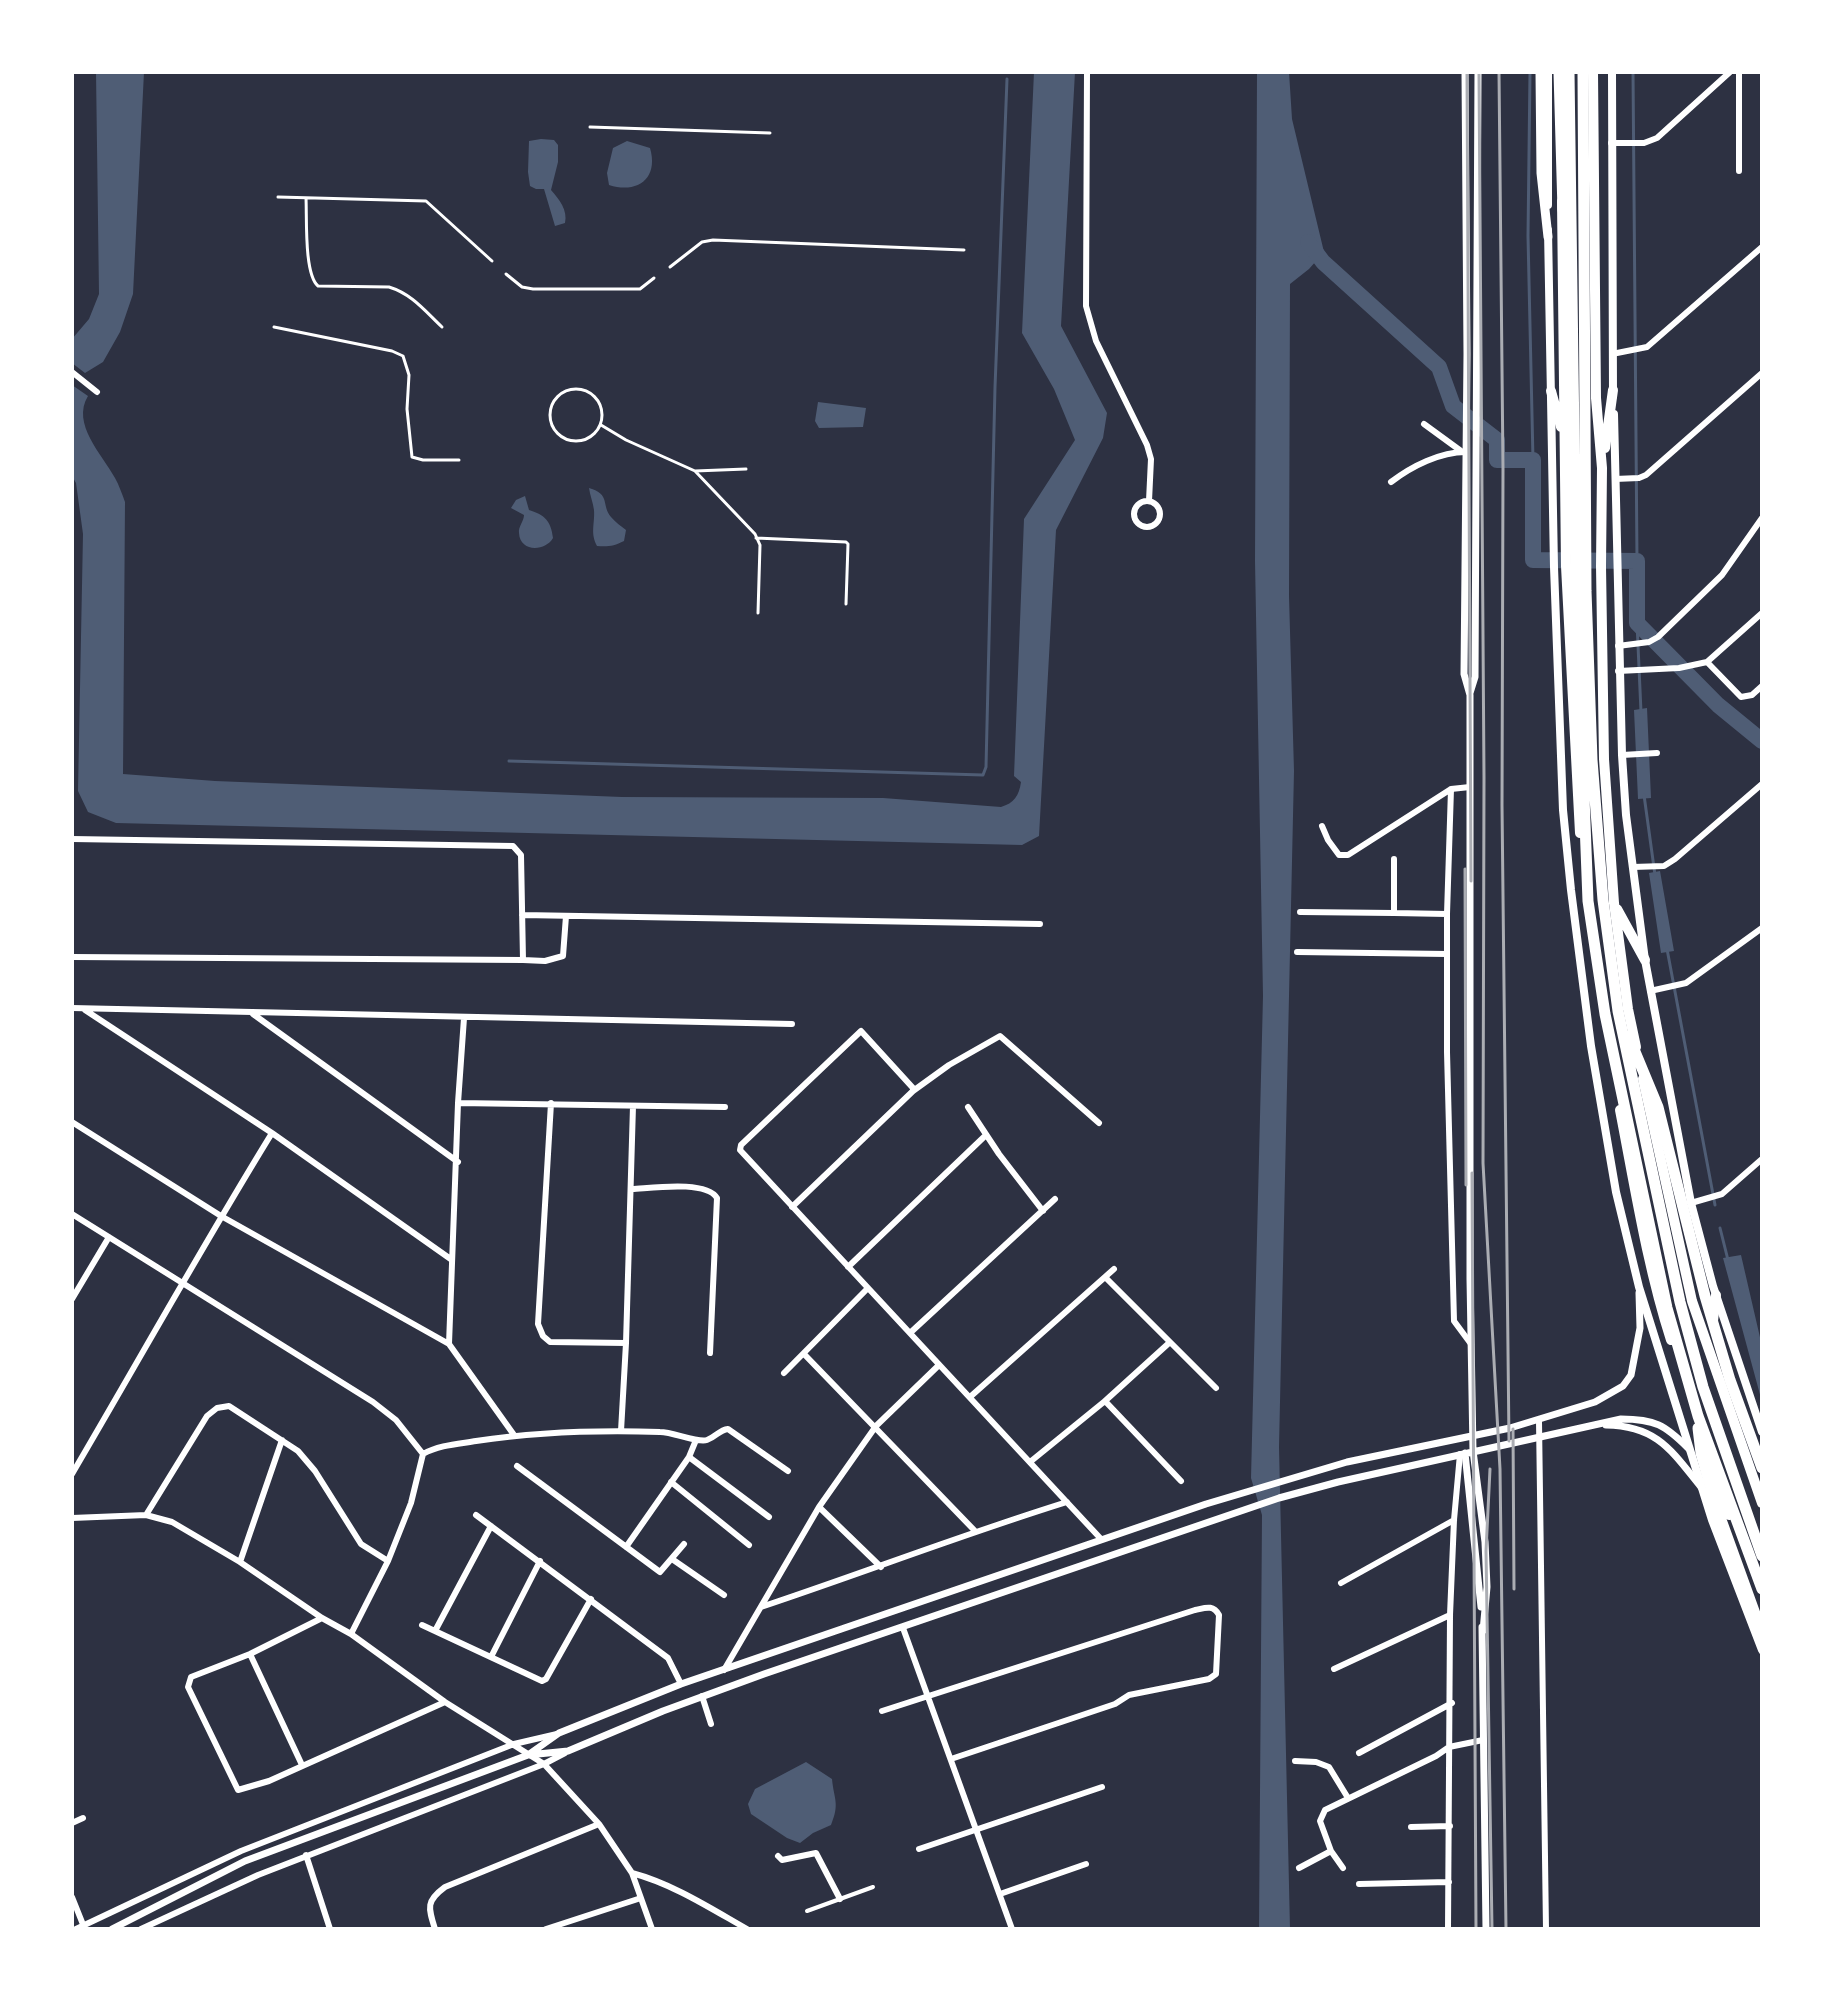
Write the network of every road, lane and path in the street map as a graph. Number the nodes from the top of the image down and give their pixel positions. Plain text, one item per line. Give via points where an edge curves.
1 (1087, 72) edge
2 (1465, 72) edge
3 (1478, 72) edge
4 (1540, 72) edge
5 (1548, 72) edge
6 (1560, 72) edge
7 (1569, 72) edge
8 (1583, 72) edge
9 (1593, 72) edge
10 (1612, 72) edge
11 (1730, 72) edge
12 (1739, 72) edge
13 (590, 127) dead end
14 (770, 133) dead end
15 (1611, 143) junction
16 (1739, 171) dead end
17 (278, 197) dead end
18 (306, 198) junction
19 (1548, 237) junction
20 (1762, 247) edge
21 (964, 250) dead end
22 (492, 261) dead end
23 (670, 267) dead end
24 (506, 274) dead end
25 (654, 278) dead end
26 (274, 327) dead end
27 (442, 327) dead end
28 (1572, 354) junction
29 (1612, 354) junction
30 (72, 372) edge
31 (1762, 373) edge
32 (1613, 390) junction
33 (1551, 391) junction
34 (97, 392) dead end
35 (600, 424) junction
36 (1424, 424) dead end
37 (1565, 441) junction
38 (1464, 452) junction
39 (459, 460) dead end
40 (1602, 468) junction
41 (746, 469) dead end
42 (695, 471) junction
43 (1615, 479) junction
44 (1391, 482) dead end
45 (1149, 501) junction
46 (1762, 518) edge
47 (756, 538) junction
48 (846, 604) dead end
49 (758, 613) dead end
50 (1762, 613) edge
51 (1618, 646) junction
52 (1707, 662) junction
53 (1618, 671) junction
54 (1762, 686) edge
55 (1470, 695) junction
56 (1655, 753) dead end
57 (1626, 755) junction
58 (1762, 784) edge
59 (1470, 787) junction
60 (1451, 789) junction
61 (1322, 826) dead end
62 (72, 839) edge
63 (1394, 859) dead end
64 (1633, 867) junction
65 (1614, 903) junction
66 (1300, 912) dead end
67 (1394, 913) junction
68 (1447, 914) junction
69 (522, 915) junction
70 (566, 916) junction
71 (1040, 924) dead end
72 (1762, 928) edge
73 (1297, 952) dead end
74 (1447, 954) junction
75 (72, 957) edge
76 (523, 960) junction
77 (1645, 960) junction
78 (1650, 991) junction
79 (72, 1008) edge
80 (83, 1008) junction
81 (1618, 1011) junction
82 (251, 1012) junction
83 (464, 1018) junction
84 (792, 1024) dead end
85 (913, 1091) junction
86 (458, 1103) junction
87 (551, 1103) junction
88 (633, 1106) junction
89 (725, 1107) dead end
90 (968, 1107) dead end
91 (72, 1122) edge
92 (1099, 1123) dead end
93 (272, 1133) junction
94 (986, 1135) junction
95 (1762, 1159) edge
96 (458, 1162) junction
97 (632, 1189) junction
98 (1055, 1199) dead end
99 (1691, 1203) junction
100 (792, 1207) junction
101 (1043, 1211) junction
102 (72, 1214) edge
103 (221, 1216) junction
104 (109, 1237) junction
105 (452, 1260) junction
106 (848, 1267) junction
107 (1114, 1269) dead end
108 (1106, 1278) junction
109 (184, 1284) junction
110 (1639, 1287) junction
111 (868, 1288) junction
112 (1716, 1295) junction
113 (72, 1299) edge
114 (910, 1333) junction
115 (626, 1343) junction
116 (1169, 1343) junction
117 (449, 1344) junction
118 (1471, 1344) junction
119 (1710, 1350) junction
120 (710, 1353) dead end
121 (804, 1354) junction
122 (939, 1365) junction
123 (784, 1373) dead end
124 (1216, 1388) dead end
125 (970, 1397) junction
126 (1105, 1401) junction
127 (1698, 1416) junction
128 (1539, 1421) junction
129 (1592, 1424) junction
130 (876, 1426) junction
131 (621, 1431) junction
132 (1762, 1432) edge
133 (514, 1435) junction
134 (1472, 1435) junction
135 (1541, 1437) junction
136 (282, 1440) junction
137 (696, 1440) junction
138 (1690, 1450) junction
139 (1466, 1453) junction
140 (423, 1454) junction
141 (689, 1457) junction
142 (1030, 1462) junction
143 (517, 1466) dead end
144 (1762, 1468) edge
145 (788, 1471) dead end
146 (72, 1474) edge
147 (1181, 1481) dead end
148 (671, 1482) junction
149 (1702, 1488) junction
150 (1067, 1502) junction
151 (1762, 1503) edge
152 (819, 1507) junction
153 (146, 1515) junction
154 (476, 1515) dead end
155 (769, 1517) dead end
156 (72, 1518) edge
157 (1454, 1520) junction
158 (491, 1526) junction
159 (975, 1531) junction
160 (1101, 1539) junction
161 (684, 1544) dead end
162 (749, 1545) dead end
163 (626, 1547) junction
164 (1762, 1556) edge
165 (672, 1559) junction
166 (388, 1561) junction
167 (540, 1561) junction
168 (240, 1562) junction
169 (881, 1567) junction
170 (1341, 1583) dead end
171 (1762, 1592) edge
172 (724, 1595) dead end
173 (591, 1599) junction
174 (761, 1607) junction
175 (897, 1612) junction
176 (1450, 1615) junction
177 (322, 1618) junction
178 (422, 1625) dead end
179 (903, 1628) junction
180 (435, 1631) junction
181 (1762, 1633) edge
182 (351, 1634) junction
183 (1762, 1650) edge
184 (250, 1654) junction
185 (491, 1657) junction
186 (1334, 1669) dead end
187 (724, 1670) junction
188 (681, 1684) junction
189 (929, 1694) junction
190 (702, 1696) junction
191 (445, 1702) junction
192 (1452, 1703) junction
193 (882, 1711) dead end
194 (711, 1724) dead end
195 (559, 1733) junction
196 (1483, 1740) junction
197 (514, 1744) junction
198 (1449, 1747) junction
199 (568, 1751) junction
200 (1359, 1753) dead end
201 (528, 1755) junction
202 (951, 1759) junction
203 (1295, 1761) dead end
204 (544, 1764) junction
205 (302, 1765) junction
206 (1102, 1787) dead end
207 (1348, 1798) junction
208 (83, 1818) dead end
209 (72, 1823) edge
210 (599, 1824) junction
211 (1450, 1826) junction
212 (1411, 1827) dead end
213 (975, 1829) junction
214 (919, 1849) dead end
215 (1331, 1851) junction
216 (306, 1855) junction
217 (778, 1856) dead end
218 (1086, 1864) dead end
219 (1299, 1868) dead end
220 (1343, 1868) dead end
221 (632, 1873) junction
222 (1449, 1882) junction
223 (1359, 1884) dead end
224 (873, 1887) dead end
225 (1000, 1894) junction
226 (72, 1897) edge
227 (641, 1898) junction
228 (840, 1899) junction
229 (807, 1911) dead end
230 (84, 1927) edge
231 (76, 1929) edge
232 (112, 1929) edge
233 (141, 1929) edge
234 (330, 1929) edge
235 (435, 1929) edge
236 (546, 1929) edge
237 (652, 1929) edge
238 (747, 1929) edge
239 (1012, 1929) edge
240 (1448, 1929) edge
241 (1486, 1929) edge
242 (1546, 1929) edge

1 - 45 street via 1086,306 1096,341 1147,445
2 - 38 street
3 - 55 street via 1475,677
4 - 19 main road
5 - 19 main road
6 - 28 highway
6 - 37 highway
7 - 28 highway
8 - 81 highway via 1591,729 1603,900
9 - 40 highway via 1596,398
10 - 15 main road
11 - 15 street via 1657,138
12 - 16 street
13 - 14 lane
15 - 29 main road
17 - 18 lane
18 - 22 lane via 426,201
18 - 27 lane via 313,282 399,290
19 - 33 main road
20 - 29 street via 1657,340 1642,349
21 - 23 lane via 713,240 702,242
24 - 25 lane via 522,287 581,289 640,289
26 - 39 lane via 403,356 409,375 411,454 416,460
28 - 127 highway via 1588,901 1646,1220
29 - 32 main road
30 - 34 street
31 - 43 street via 1646,475
32 - 40 highway
32 - 43 main road
33 - 37 highway
33 - 110 main road via 1563,810 1607,1146
35 - 35 lane via 584,440 567,440 550,422 552,406 570,390 586,391 599,403
35 - 42 lane
36 - 38 street
37 - 171 highway via 1566,566 1584,903 1604,1031 1662,1311 1711,1470
38 - 44 street via 1414,467
38 - 55 street via 1464,674
40 - 65 highway via 1604,759
41 - 42 lane
42 - 47 lane
43 - 51 main road
45 - 45 street via 1140,503 1134,513 1143,527 1152,527 1160,517 1157,505
46 - 51 street via 1722,575 1658,637
47 - 48 lane via 846,542
47 - 49 lane
50 - 52 street
51 - 53 main road
52 - 53 street
52 - 54 street via 1741,697
53 - 57 main road
55 - 59 street
56 - 57 street
57 - 64 main road
58 - 64 street via 1675,859 1662,867
59 - 60 street
59 - 118 street
60 - 61 street via 1348,855 1333,850
60 - 68 street
62 - 69 street via 513,846 521,855
63 - 67 street
64 - 77 main road
65 - 77 highway
65 - 119 highway via 1628,1009 1672,1214 1692,1301
66 - 67 street
67 - 68 street
68 - 74 street
69 - 70 street
69 - 76 street
70 - 71 street
70 - 76 street via 563,956
72 - 78 street via 1680,985
73 - 74 street
74 - 118 street via 1454,1321
75 - 76 street
77 - 78 main road
78 - 99 main road
79 - 80 street
80 - 82 street
80 - 93 street
81 - 144 highway via 1658,1107 1705,1296
81 - 164 highway via 1680,1302 1703,1387
82 - 83 street
82 - 96 street
83 - 84 street
83 - 86 street
85 - 92 street via 1000,1036
85 - 100 street
85 - 100 street via 861,1031 740,1148
86 - 87 street
86 - 96 street
87 - 88 street
87 - 115 street via 540,1331 550,1342
88 - 89 street
88 - 97 street
90 - 94 street
91 - 103 street
93 - 103 street
93 - 105 street
94 - 101 street
94 - 106 street
95 - 99 street via 1732,1188
96 - 105 street
97 - 115 street
97 - 120 street via 695,1187 710,1189 717,1198
98 - 101 street
99 - 112 main road
100 - 106 street
101 - 114 street
102 - 104 street
103 - 109 street
103 - 117 street
104 - 109 street
104 - 113 street
105 - 117 street
106 - 111 street
107 - 108 street
108 - 116 street
108 - 125 street
109 - 140 street via 373,1402 396,1420
109 - 146 street
110 - 128 street via 1636,1355 1623,1386
110 - 138 main road
111 - 114 street
111 - 121 street
112 - 119 highway
112 - 132 main road
114 - 122 street
115 - 131 street
116 - 124 street
116 - 126 street
117 - 133 street
118 - 134 street
119 - 151 highway
121 - 123 street
121 - 130 street
122 - 125 street
122 - 130 street
125 - 142 street
126 - 142 street
126 - 147 street
127 - 171 highway
127 - 181 highway via 1701,1453 1715,1503
128 - 134 street
128 - 135 street
129 - 135 street
129 - 138 street via 1646,1419 1672,1432
129 - 149 street via 1646,1431 1672,1451
130 - 152 street
130 - 159 street
131 - 133 street
131 - 137 street via 682,1434
133 - 140 street
134 - 139 street
134 - 160 street via 1332,1466
135 - 139 street
135 - 242 street
136 - 153 street via 229,1406 217,1408
136 - 166 street via 315,1471 361,1544
136 - 168 street
137 - 141 street
137 - 145 street via 728,1429
138 - 149 main road
139 - 157 street
139 - 179 street via 1279,1498
139 - 196 street via 1485,1542
140 - 166 street
141 - 148 street
141 - 155 street
142 - 150 street
143 - 163 street
148 - 162 street
148 - 163 street
149 - 183 main road
150 - 159 street
150 - 160 street
152 - 169 street
152 - 174 street
153 - 156 street
153 - 168 street via 172,1522
154 - 158 street
157 - 170 street
157 - 176 street
158 - 167 street
158 - 180 street
159 - 169 street
160 - 175 street
161 - 165 street
163 - 165 street via 660,1572
165 - 172 street
166 - 182 street
167 - 173 street
167 - 185 street
168 - 177 street
169 - 174 street
173 - 185 street via 544,1681
173 - 188 street via 668,1658
174 - 187 street
175 - 179 street
175 - 187 street
176 - 186 street
176 - 192 street
177 - 182 street
177 - 184 street
178 - 180 street
179 - 189 street
179 - 190 street
180 - 185 street
182 - 191 street
184 - 205 street
184 - 205 street via 191,1677 188,1687 194,1700 238,1790
187 - 188 street
188 - 195 street
189 - 193 street
189 - 202 street
189 - 202 street via 1210,1607 1219,1615 1216,1674 1209,1679 1129,1695
190 - 194 street
190 - 199 street
191 - 197 street
191 - 205 street
192 - 198 street
192 - 200 street
195 - 197 street
195 - 201 street
196 - 198 street
196 - 241 street
197 - 201 street
197 - 230 street via 241,1851
198 - 207 street
198 - 211 street
199 - 201 street
199 - 204 street
201 - 204 street
201 - 232 street via 245,1861
202 - 213 street
203 - 207 street via 1329,1767
204 - 210 street
204 - 216 street
206 - 213 street
207 - 215 street via 1320,1818
208 - 209 street
210 - 221 street
210 - 235 street via 445,1887 431,1902
211 - 212 street
211 - 222 street
213 - 214 street
213 - 225 street
215 - 219 street
215 - 220 street
216 - 233 street
216 - 234 street
217 - 228 street via 782,1860 816,1853
218 - 225 street
221 - 227 street
221 - 238 street via 689,1896
222 - 223 street
222 - 240 street
224 - 228 street
225 - 239 street
226 - 230 street
227 - 236 street
227 - 237 street
228 - 229 street
230 - 231 street

